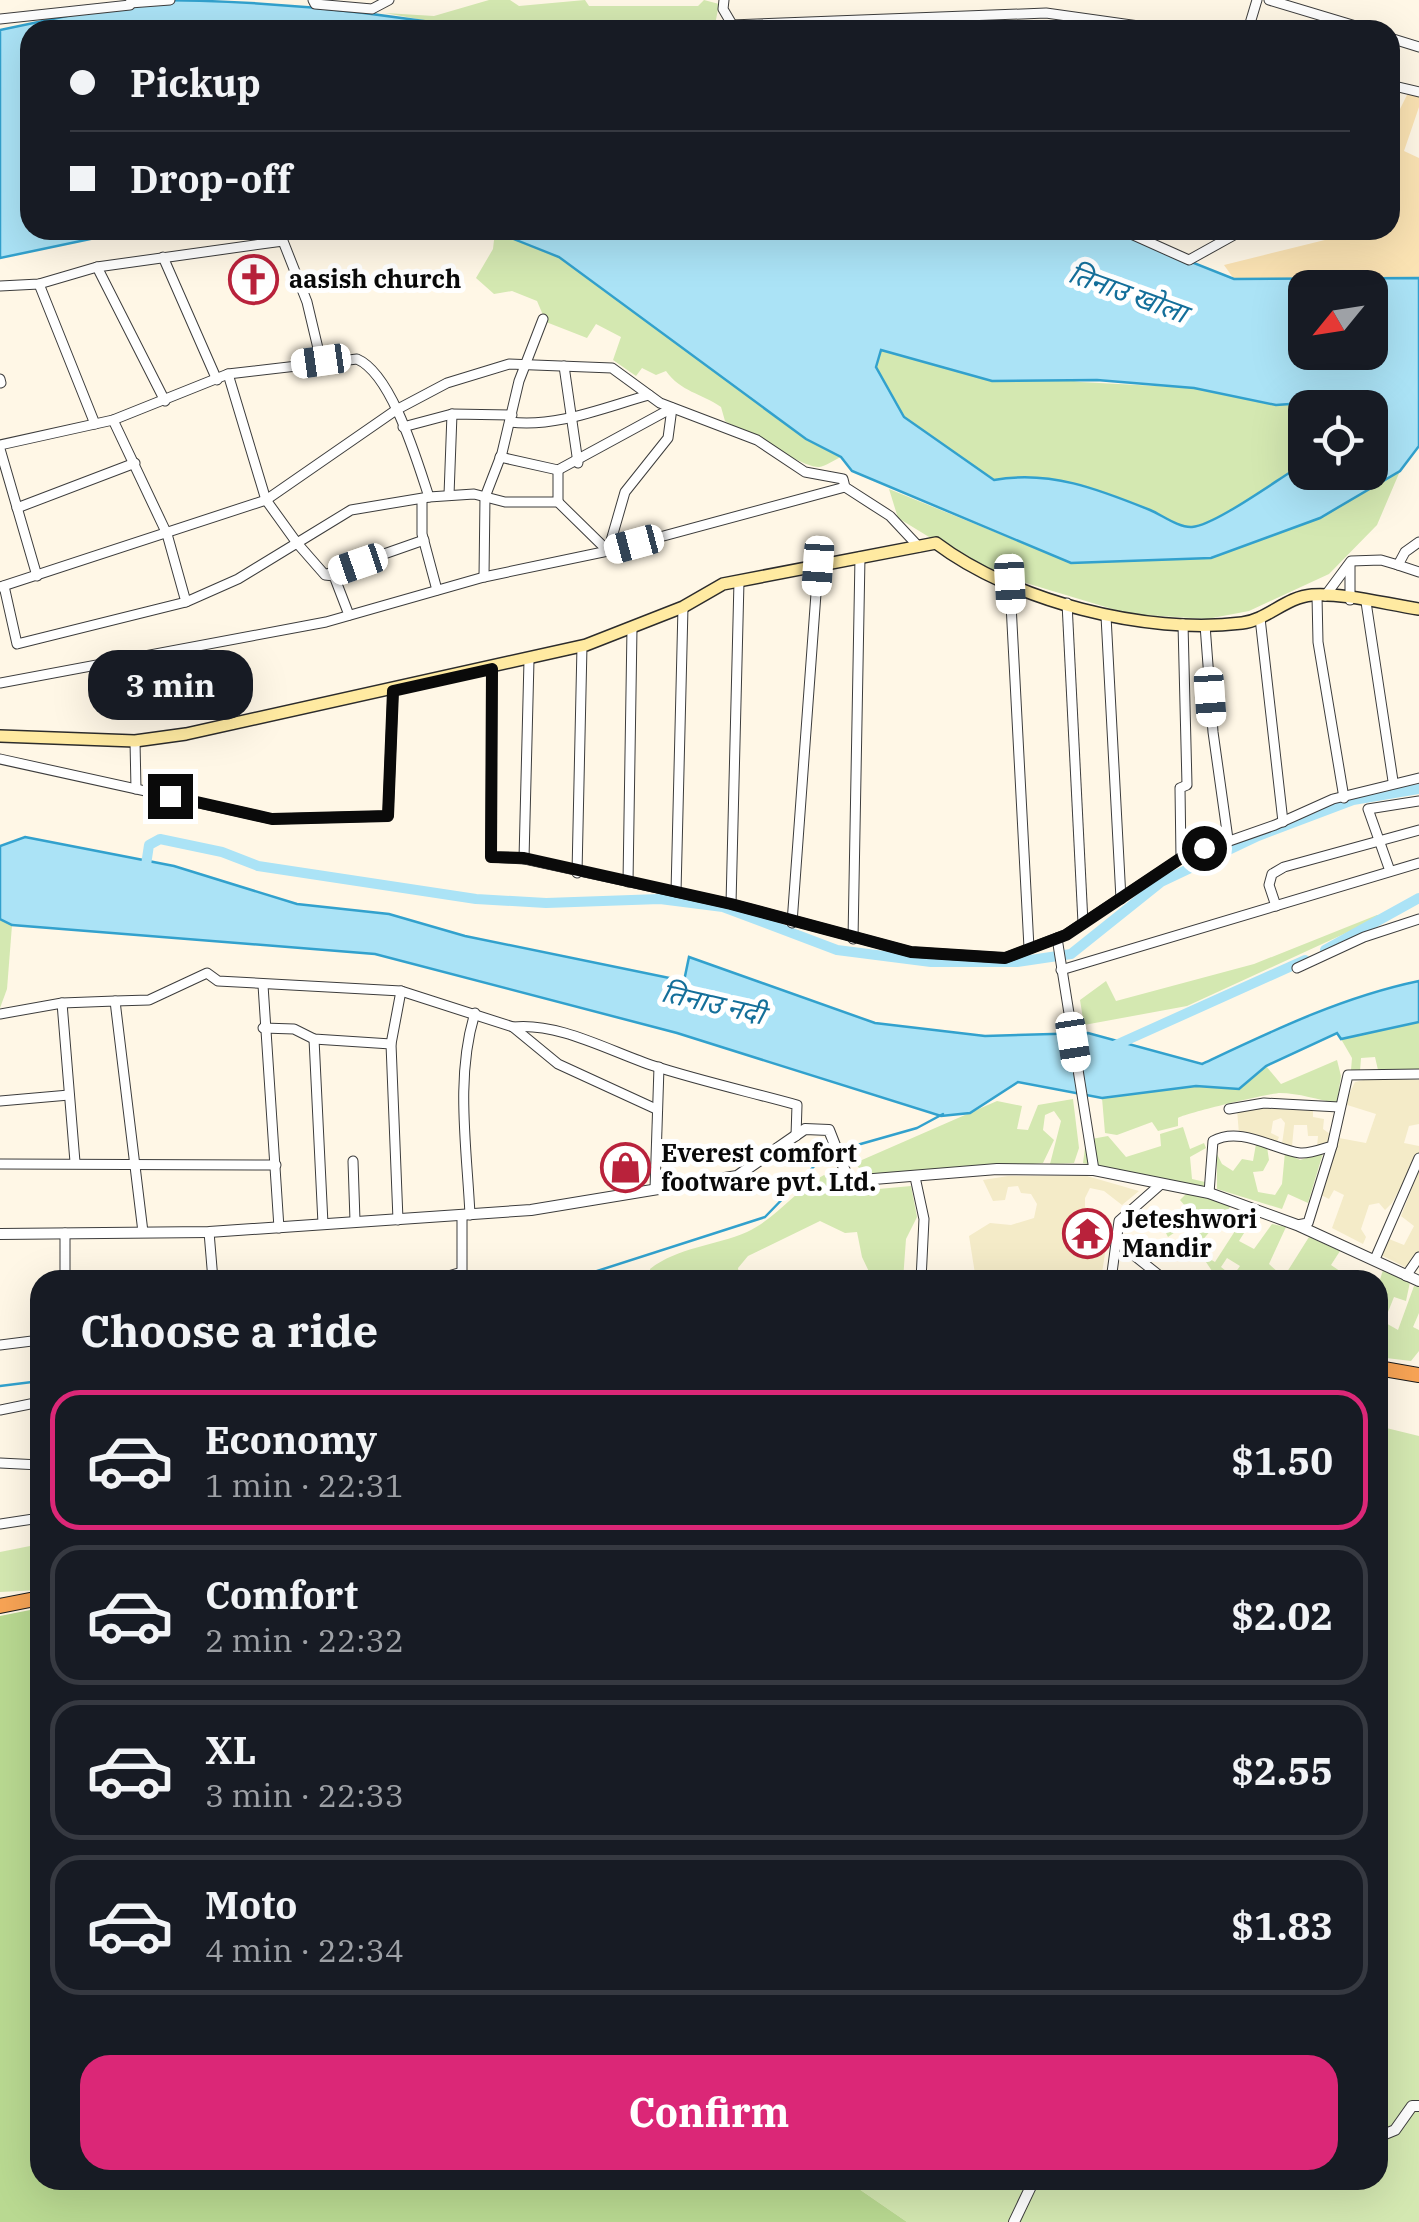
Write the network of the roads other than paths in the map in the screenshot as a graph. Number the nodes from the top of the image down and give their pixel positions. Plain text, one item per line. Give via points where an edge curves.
1 (170, 0) edge
2 (314, 0) edge
3 (389, 0) edge
4 (1269, 0) edge
5 (130, 2) edge
6 (0, 19) edge
7 (881, 20) edge
8 (1100, 20) edge
9 (1336, 20) edge
10 (1145, 240) edge
11 (1225, 240) edge
12 (163, 258) junction
13 (97, 267) junction
14 (40, 284) junction
15 (0, 286) edge
16 (543, 319) dead end
17 (321, 361) junction
18 (524, 365) junction
19 (564, 366) junction
20 (228, 374) junction
21 (217, 380) junction
22 (649, 395) junction
23 (165, 401) junction
24 (672, 408) junction
25 (396, 410) junction
26 (452, 414) junction
27 (571, 416) junction
28 (511, 418) junction
29 (113, 420) junction
30 (95, 424) junction
31 (403, 427) junction
32 (0, 447) edge
33 (500, 456) junction
34 (135, 463) junction
35 (578, 464) junction
36 (558, 470) junction
37 (845, 487) junction
38 (449, 495) junction
39 (485, 497) junction
40 (425, 498) junction
41 (266, 500) junction
42 (558, 502) junction
43 (17, 508) junction
44 (167, 534) junction
45 (424, 540) junction
46 (1419, 542) edge
47 (296, 543) junction
48 (918, 547) junction
49 (608, 550) junction
50 (860, 557) junction
51 (1350, 561) junction
52 (1398, 565) junction
53 (818, 566) junction
54 (1419, 572) edge
55 (324, 575) junction
56 (37, 576) junction
57 (484, 577) junction
58 (739, 581) junction
59 (1010, 584) junction
60 (2, 586) edge
61 (437, 590) junction
62 (1321, 596) junction
63 (1350, 600) junction
64 (186, 602) junction
65 (1366, 602) junction
66 (1066, 604) junction
67 (683, 607) junction
68 (1419, 608) edge
69 (349, 614) junction
70 (1106, 616) junction
71 (1260, 618) junction
72 (1183, 624) junction
73 (1205, 626) junction
74 (632, 628) junction
75 (582, 646) junction
76 (528, 660) junction
77 (492, 669) junction
78 (0, 682) edge
79 (393, 691) junction
80 (0, 736) edge
81 (135, 741) junction
82 (0, 759) edge
83 (1419, 778) edge
84 (1393, 781) junction
85 (136, 789) junction
86 (1344, 798) junction
87 (1419, 801) edge
88 (1283, 822) junction
89 (1419, 830) edge
90 (1228, 838) junction
91 (1379, 840) junction
92 (524, 858) junction
93 (1181, 858) junction
94 (1419, 863) edge
95 (1390, 871) junction
96 (577, 873) junction
97 (628, 882) junction
98 (676, 892) junction
99 (1121, 899) junction
100 (731, 904) junction
101 (1276, 906) junction
102 (1419, 919) edge
103 (792, 923) junction
104 (1083, 924) junction
105 (1058, 938) junction
106 (853, 940) junction
107 (1030, 948) junction
108 (1298, 968) dead end
109 (1062, 970) junction
110 (264, 984) junction
111 (401, 991) junction
112 (116, 1001) junction
113 (62, 1002) junction
114 (474, 1013) junction
115 (0, 1014) edge
116 (513, 1027) junction
117 (263, 1028) junction
118 (314, 1039) junction
119 (391, 1044) junction
120 (659, 1067) junction
121 (1419, 1074) edge
122 (69, 1095) junction
123 (0, 1101) edge
124 (1340, 1107) junction
125 (656, 1109) junction
126 (1229, 1109) dead end
127 (796, 1136) junction
128 (1332, 1146) junction
129 (1419, 1158) edge
130 (354, 1161) dead end
131 (75, 1162) junction
132 (0, 1164) edge
133 (135, 1164) junction
134 (275, 1166) junction
135 (1094, 1170) junction
136 (915, 1178) junction
137 (1162, 1184) junction
138 (655, 1189) junction
139 (1208, 1193) junction
140 (466, 1215) junction
141 (398, 1220) junction
142 (355, 1221) junction
143 (323, 1224) junction
144 (1298, 1226) junction
145 (279, 1228) junction
146 (143, 1232) junction
147 (208, 1232) junction
148 (65, 1233) junction
149 (0, 1234) edge
150 (1116, 1240) junction
151 (1419, 1257) edge
152 (1375, 1260) junction
153 (65, 1270) edge
154 (212, 1270) edge
155 (462, 1270) edge
156 (921, 1270) edge
157 (1112, 1270) edge
158 (1153, 1270) edge
159 (1406, 1276) junction
160 (1419, 1281) edge
161 (30, 1341) edge
162 (0, 1345) edge
163 (1388, 1370) edge
164 (1419, 1375) edge
165 (30, 1404) edge
166 (0, 1410) edge
167 (0, 1463) edge
168 (30, 1464) edge
169 (30, 1520) edge
170 (0, 1524) edge
171 (30, 1600) edge
172 (0, 1606) edge
173 (1419, 2106) edge
174 (1388, 2134) edge
175 (1029, 2190) edge
176 (1014, 2222) edge

1 - 5 street
2 - 3 street via 372,9
4 - 9 street
5 - 6 street
7 - 8 street via 1046,12
10 - 11 street via 1189,260
12 - 13 street
12 - 17 street via 283,241
12 - 21 street
13 - 14 street
13 - 23 street
14 - 15 street
14 - 30 street
16 - 18 street
17 - 20 street
17 - 25 street via 371,365
18 - 19 street
18 - 25 street via 447,383
18 - 28 street
19 - 22 street via 612,368
19 - 27 street
20 - 21 street
20 - 41 street
21 - 23 street
22 - 24 street
22 - 27 street
23 - 29 street
24 - 35 street
24 - 37 street via 758,440 805,472 843,479
24 - 49 street via 668,438 625,492
25 - 31 street
25 - 41 street
26 - 28 street
26 - 31 street
26 - 38 street
27 - 28 street via 529,424
27 - 35 street
28 - 33 street
29 - 30 street
29 - 34 street
30 - 32 street
31 - 40 street
32 - 43 street
33 - 36 street
33 - 39 street
34 - 43 street
34 - 44 street
35 - 36 street
36 - 42 street
37 - 48 street via 890,516
37 - 49 street
38 - 39 street
38 - 40 street
39 - 42 street
39 - 57 street
40 - 45 street
40 - 47 street via 351,510
41 - 44 street
41 - 47 street
42 - 49 street
43 - 56 street
44 - 56 street
44 - 64 street
45 - 55 street
45 - 61 street
46 - 52 street
47 - 55 street
47 - 64 street
48 - 50 main road
48 - 59 main road via 936,543 968,567
49 - 57 street
50 - 53 main road
50 - 106 street
51 - 52 street
51 - 62 street
51 - 63 street
52 - 54 street
53 - 58 main road
53 - 103 street
55 - 69 street via 334,576
56 - 60 street
57 - 61 street
58 - 67 main road
58 - 100 street
59 - 66 main road
59 - 107 street
60 - 64 street via 17,644
61 - 69 street
62 - 63 main road
62 - 71 main road via 1272,608
62 - 86 street via 1318,642
63 - 65 main road
65 - 68 main road
65 - 84 street
66 - 70 main road
66 - 104 street
67 - 74 main road
67 - 98 street
69 - 78 street via 217,645
70 - 72 main road
70 - 99 street
71 - 73 main road
71 - 88 street
72 - 73 main road
72 - 93 street via 1187,785 1180,788
73 - 90 street
74 - 75 main road
74 - 97 street
75 - 76 main road
75 - 96 street
76 - 77 main road
76 - 92 street
77 - 79 main road
77 - 92 street via 491,857
79 - 81 main road
79 - 85 street via 388,816 272,819
80 - 81 main road
81 - 85 street
82 - 85 street
83 - 84 street
84 - 86 street
86 - 88 street
87 - 91 street via 1368,809
88 - 90 street
89 - 91 street
90 - 93 street
91 - 95 street
91 - 101 street via 1272,874
92 - 96 street
93 - 99 street
94 - 95 street
95 - 101 street
96 - 97 street
97 - 98 street
98 - 100 street
99 - 104 street
100 - 103 street
101 - 109 street
102 - 108 street
103 - 106 street
104 - 105 street
105 - 107 street
105 - 109 street
106 - 107 street via 951,956 1005,958
109 - 135 street
110 - 111 street
110 - 112 street via 218,982 207,973 149,1000
110 - 117 street
111 - 114 street
111 - 119 street
112 - 113 street
112 - 133 street
113 - 115 street
113 - 122 street
114 - 116 street
114 - 140 street via 464,1075
116 - 120 street via 554,1031
116 - 125 street via 558,1064
117 - 118 street via 294,1029
117 - 134 street
118 - 119 street
118 - 143 street
119 - 141 street
120 - 125 street
120 - 127 street via 797,1104
121 - 124 street via 1348,1075
122 - 123 street
122 - 131 street
124 - 126 street via 1264,1103
124 - 128 street
125 - 138 street
127 - 136 street via 811,1126 829,1130 844,1178
127 - 138 street via 738,1176
128 - 139 street via 1302,1154 1221,1137 1213,1142
128 - 144 street via 1308,1223
129 - 152 street
130 - 142 street
131 - 132 street
131 - 133 street
133 - 134 street
133 - 146 street
134 - 145 street
135 - 136 street via 997,1169
135 - 137 street
136 - 156 street via 924,1219
137 - 139 street
137 - 150 street via 1119,1220
138 - 140 street
139 - 144 street
140 - 141 street
140 - 155 street
141 - 142 street
142 - 143 street
143 - 145 street
144 - 152 street
145 - 147 street
146 - 147 street
146 - 148 street
147 - 154 street
148 - 149 street
148 - 153 street
150 - 157 street
150 - 158 street
151 - 159 street
152 - 159 street
159 - 160 street
161 - 162 street
163 - 164 highway
165 - 166 street
167 - 168 street
169 - 170 street
171 - 172 highway
173 - 174 street
175 - 176 street

